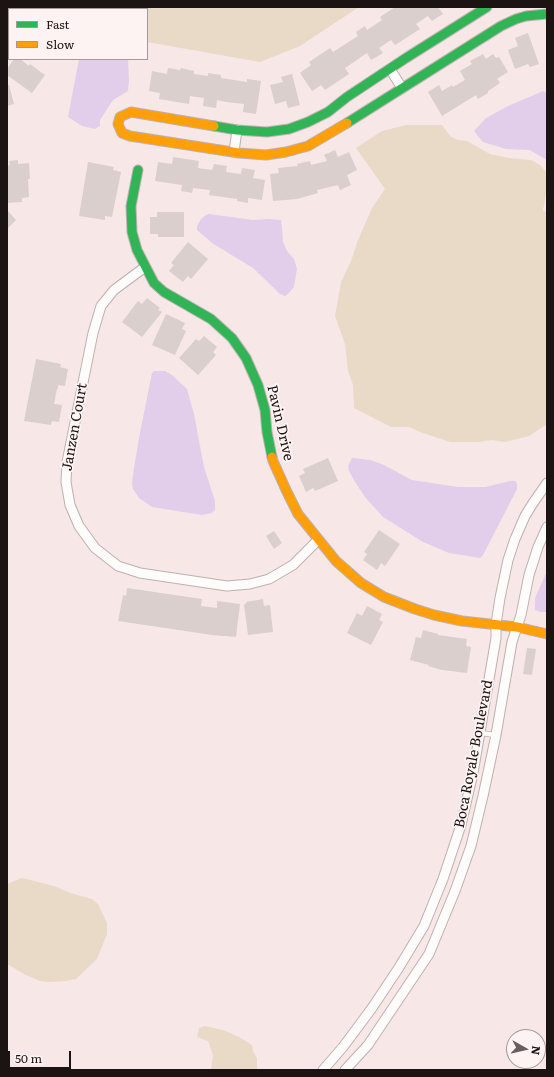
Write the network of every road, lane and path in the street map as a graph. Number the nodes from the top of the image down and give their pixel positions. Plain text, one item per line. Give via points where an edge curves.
1 (487, 7) edge
2 (546, 14) edge
3 (390, 69) junction
4 (402, 88) junction
5 (237, 130) junction
6 (234, 152) junction
7 (138, 170) dead end
8 (145, 267) junction
9 (547, 483) edge
10 (547, 527) edge
11 (318, 540) junction
12 (496, 624) junction
13 (517, 627) junction
14 (547, 634) edge
15 (479, 733) junction
16 (496, 735) junction
17 (322, 1070) edge
18 (345, 1070) edge

1 - 3 street
2 - 4 street via 526,16 501,26
3 - 4 street
3 - 5 street via 328,112 308,122 289,129 267,132
4 - 6 street via 308,146 266,155
5 - 6 street
5 - 6 street via 131,112 120,117 118,124 122,132 130,136
7 - 8 street, Pavin Drive via 131,206 132,232
8 - 11 street, Pavin Drive via 154,283 164,292 211,319 232,338 246,358 258,385 273,461 298,514
8 - 11 street, Janzen Court via 105,300 93,333 67,462 66,482 70,504 79,526 95,548 118,566 140,573 227,586 269,579 293,565
9 - 12 street, Boca Royale Boulevard via 533,503 515,539 503,580
10 - 13 street, Boca Royale Boulevard via 528,575
11 - 12 street, Pavin Drive via 336,561 361,583 384,597 434,616
12 - 13 street, Pavin Drive
12 - 15 street, Boca Royale Boulevard via 496,638
13 - 14 street, Pavin Drive
13 - 16 street, Boca Royale Boulevard via 512,642
15 - 16 lane
15 - 17 street, Boca Royale Boulevard via 461,825 424,926 372,1008
16 - 18 street, Boca Royale Boulevard via 471,846 430,954 368,1045

